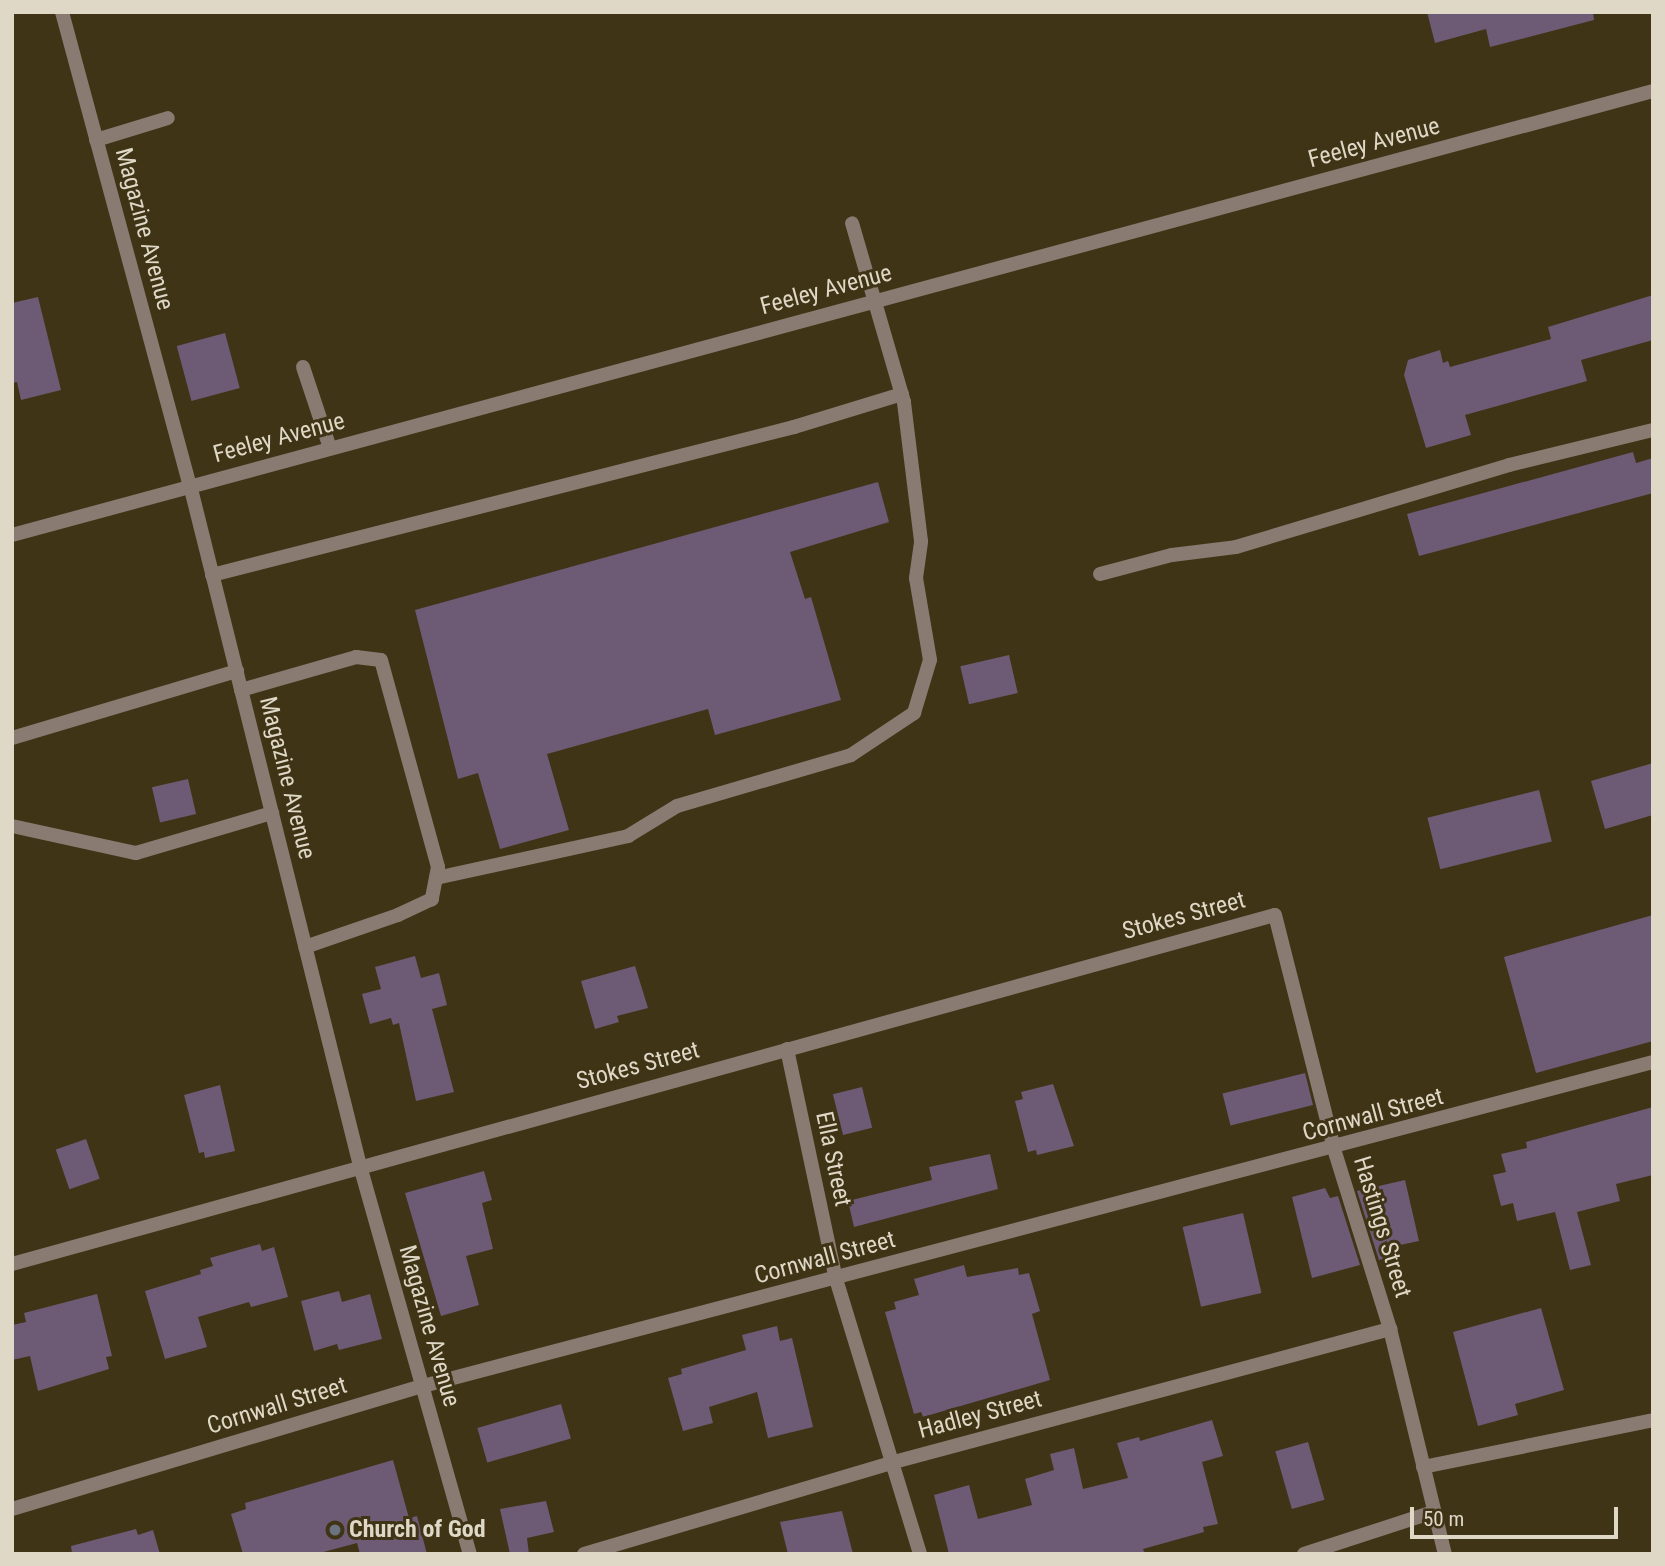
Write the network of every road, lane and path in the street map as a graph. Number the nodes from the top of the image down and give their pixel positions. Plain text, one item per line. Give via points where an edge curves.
1 (62, 12) edge
2 (1653, 91) edge
3 (168, 118) dead end
4 (96, 140) junction
5 (852, 223) dead end
6 (877, 300) junction
7 (303, 367) dead end
8 (902, 394) junction
9 (1653, 430) edge
10 (330, 448) junction
11 (190, 485) junction
12 (12, 535) edge
13 (1100, 574) dead end
14 (212, 575) junction
15 (237, 671) junction
16 (241, 690) junction
17 (12, 738) edge
18 (272, 813) junction
19 (12, 826) edge
20 (436, 878) junction
21 (1275, 915) joint
22 (305, 947) junction
23 (787, 1049) junction
24 (1653, 1062) edge
25 (1334, 1149) junction
26 (360, 1166) junction
27 (12, 1264) edge
28 (836, 1279) junction
29 (1390, 1329) junction
30 (423, 1386) junction
31 (1653, 1420) edge
32 (894, 1462) junction
33 (1423, 1467) junction
34 (12, 1509) edge
35 (1433, 1512) junction
36 (470, 1554) edge
37 (584, 1554) edge
38 (920, 1554) edge
39 (1304, 1554) edge
40 (1445, 1554) edge

1 - 4 street, Magazine Avenue
2 - 6 street, Feeley Avenue
3 - 4 street
4 - 11 street, Magazine Avenue
5 - 6 street
6 - 8 street
6 - 10 street, Feeley Avenue
7 - 10 street
8 - 14 street via 794,427
8 - 20 street via 921,541 916,578 930,660 914,713 851,755 677,806 628,836
9 - 13 street via 1509,465 1236,547 1172,555
10 - 11 street, Feeley Avenue
11 - 12 street, Feeley Avenue
11 - 14 street, Magazine Avenue
14 - 15 street, Magazine Avenue
15 - 16 street, Magazine Avenue
15 - 17 street
16 - 18 street, Magazine Avenue
16 - 20 street via 356,657 381,660 438,867
18 - 19 street via 136,853
18 - 22 street, Magazine Avenue
20 - 22 street via 432,899
21 - 23 street, Stokes Street
21 - 25 street, Hastings Street
22 - 26 street, Magazine Avenue
23 - 26 street, Stokes Street
23 - 28 street, Ella Street
24 - 25 street, Cornwall Street
25 - 28 street, Cornwall Street
25 - 29 street, Hastings Street
26 - 27 street, Stokes Street
26 - 30 street, Magazine Avenue
28 - 30 street, Cornwall Street
28 - 32 street, Ella Street
29 - 32 street, Hadley Street
29 - 33 street, Hastings Street
30 - 34 street, Cornwall Street
30 - 36 street, Magazine Avenue
31 - 33 street
32 - 37 street, Hadley Street
32 - 38 street, Ella Street
33 - 35 street, Hastings Street
35 - 39 street
35 - 40 street, Hastings Street

